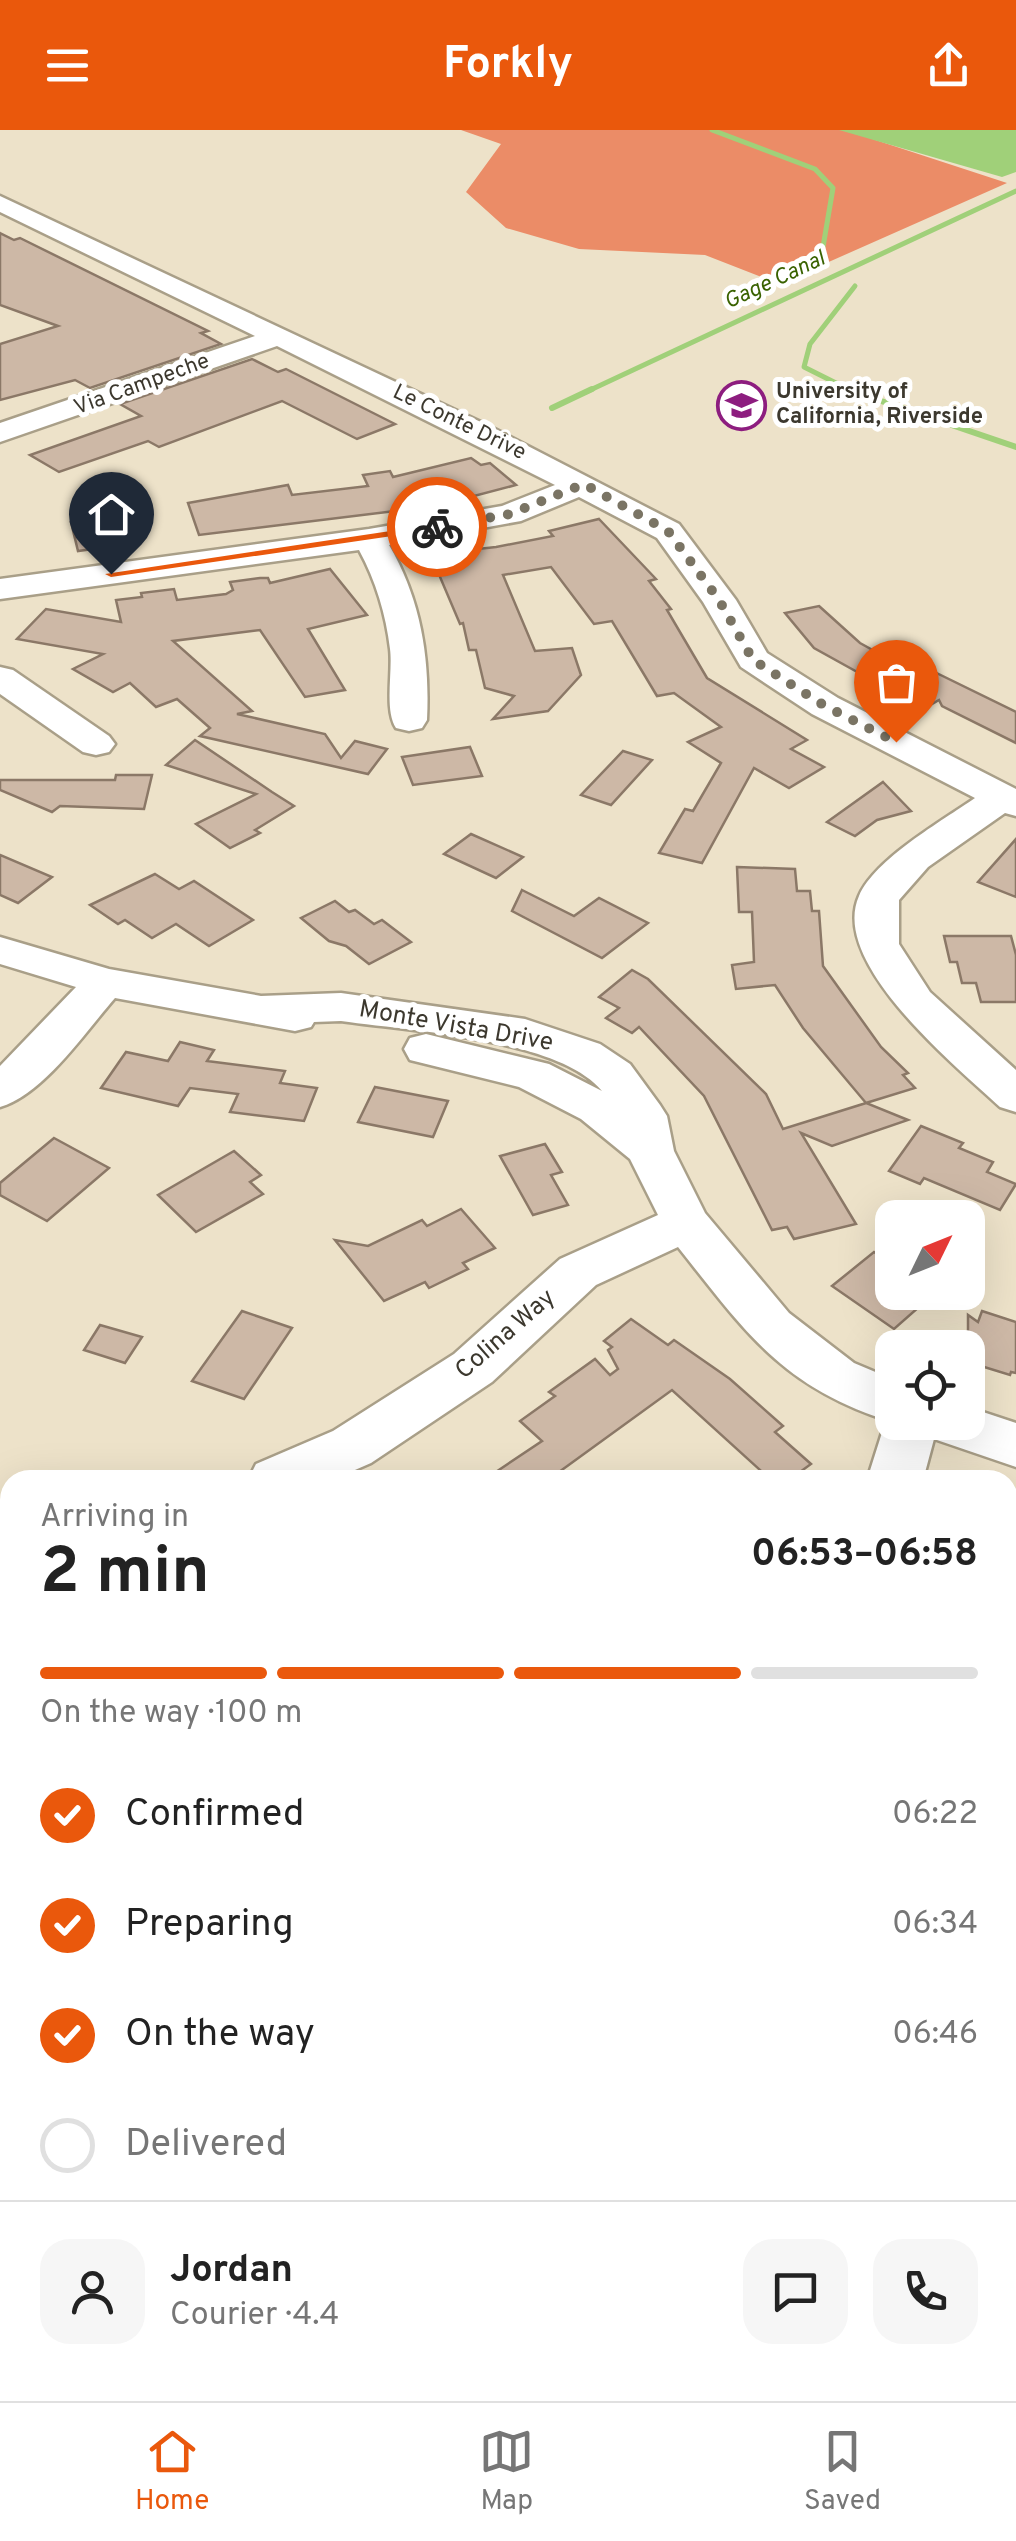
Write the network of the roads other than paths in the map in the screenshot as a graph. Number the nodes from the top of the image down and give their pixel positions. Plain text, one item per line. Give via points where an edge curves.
1 (0, 203) edge
2 (278, 337) junction
3 (4, 433) edge
4 (584, 484) junction
5 (369, 539) junction
6 (0, 589) edge
7 (0, 678) edge
8 (409, 720) dead end
9 (96, 744) dead end
10 (1009, 800) edge
11 (0, 950) edge
12 (105, 982) junction
13 (0, 1091) edge
14 (1016, 1096) edge
15 (686, 1223) junction
16 (875, 1394) edge
17 (985, 1434) edge
18 (907, 1440) edge
19 (1016, 1444) edge
20 (298, 1470) edge
21 (898, 1470) edge

1 - 2 street, Le Conte Drive
2 - 3 street, Via Campeche
2 - 4 street, Le Conte Drive
4 - 5 street via 510,514
4 - 10 street, Le Conte Drive via 668,531 753,660 825,706
5 - 6 street
5 - 8 street via 402,609 411,668
7 - 9 street
10 - 14 street via 914,858 878,898 878,944 915,1002
11 - 12 street, Monte Vista Drive
12 - 13 street
12 - 15 street, Monte Vista Drive via 264,1010 534,1074 597,1108 650,1150
15 - 16 street, Monte Vista Drive via 771,1328 835,1378
15 - 20 street, Colina Way via 578,1272 473,1368 352,1446
17 - 19 street
18 - 21 street

